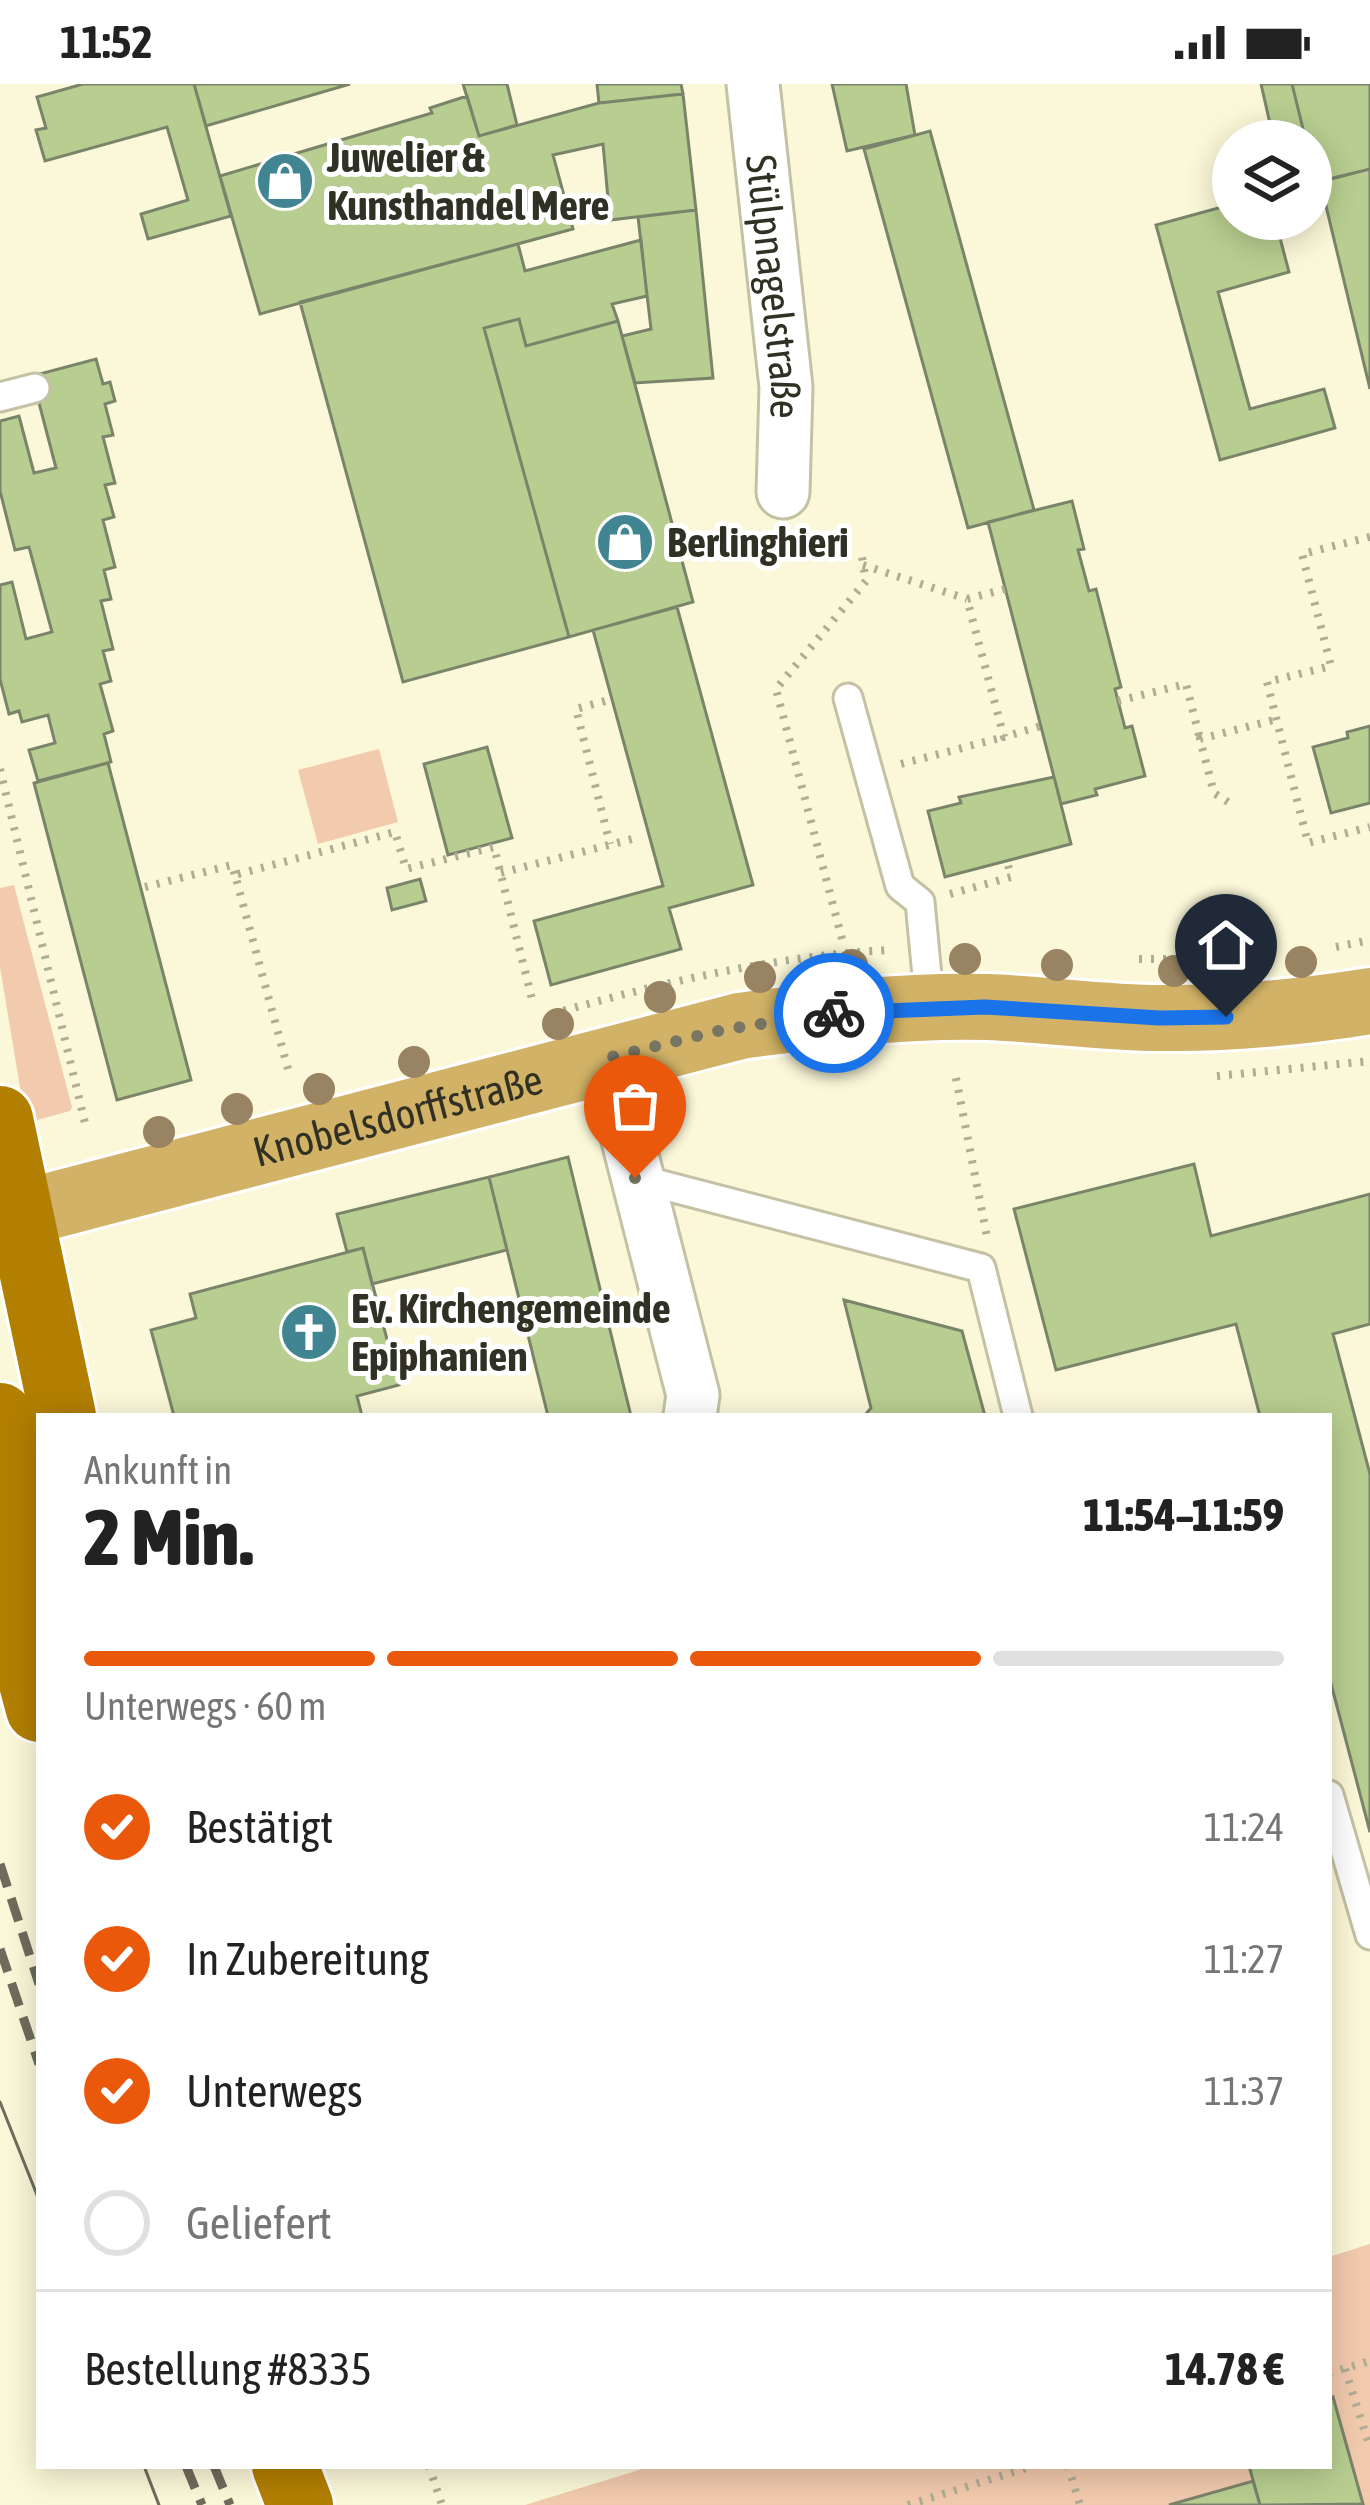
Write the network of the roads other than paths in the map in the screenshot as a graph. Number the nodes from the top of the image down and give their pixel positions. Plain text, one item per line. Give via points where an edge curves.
1 (754, 84) edge
2 (35, 388) dead end
3 (0, 398) edge
4 (783, 492) dead end
5 (848, 698) dead end
6 (1370, 1000) edge
7 (930, 1008) junction
8 (607, 1058) junction
9 (0, 1120) edge
10 (635, 1178) junction
11 (9, 1216) edge
12 (62, 1413) edge
13 (690, 1413) edge
14 (1017, 1413) edge
15 (0, 1417) edge
16 (36, 1560) edge
17 (0, 1565) edge
18 (36, 1698) edge
19 (1332, 1805) edge
20 (1370, 1935) edge
21 (286, 2469) edge
22 (333, 2469) edge
23 (300, 2505) edge
24 (346, 2505) edge

1 - 4 street, Stülpnagelstraße via 786,387
2 - 3 lane
5 - 7 lane via 900,886 920,902
6 - 7 main road, Knobelsdorffstraße via 1159,1018
7 - 8 main road, Knobelsdorffstraße via 740,1026
8 - 10 street
8 - 11 main road, Knobelsdorffstraße
9 - 11 highway
10 - 13 street via 693,1395
10 - 14 lane via 981,1268
11 - 12 highway
15 - 16 highway
17 - 18 highway
19 - 20 lane
21 - 23 highway
22 - 24 highway

